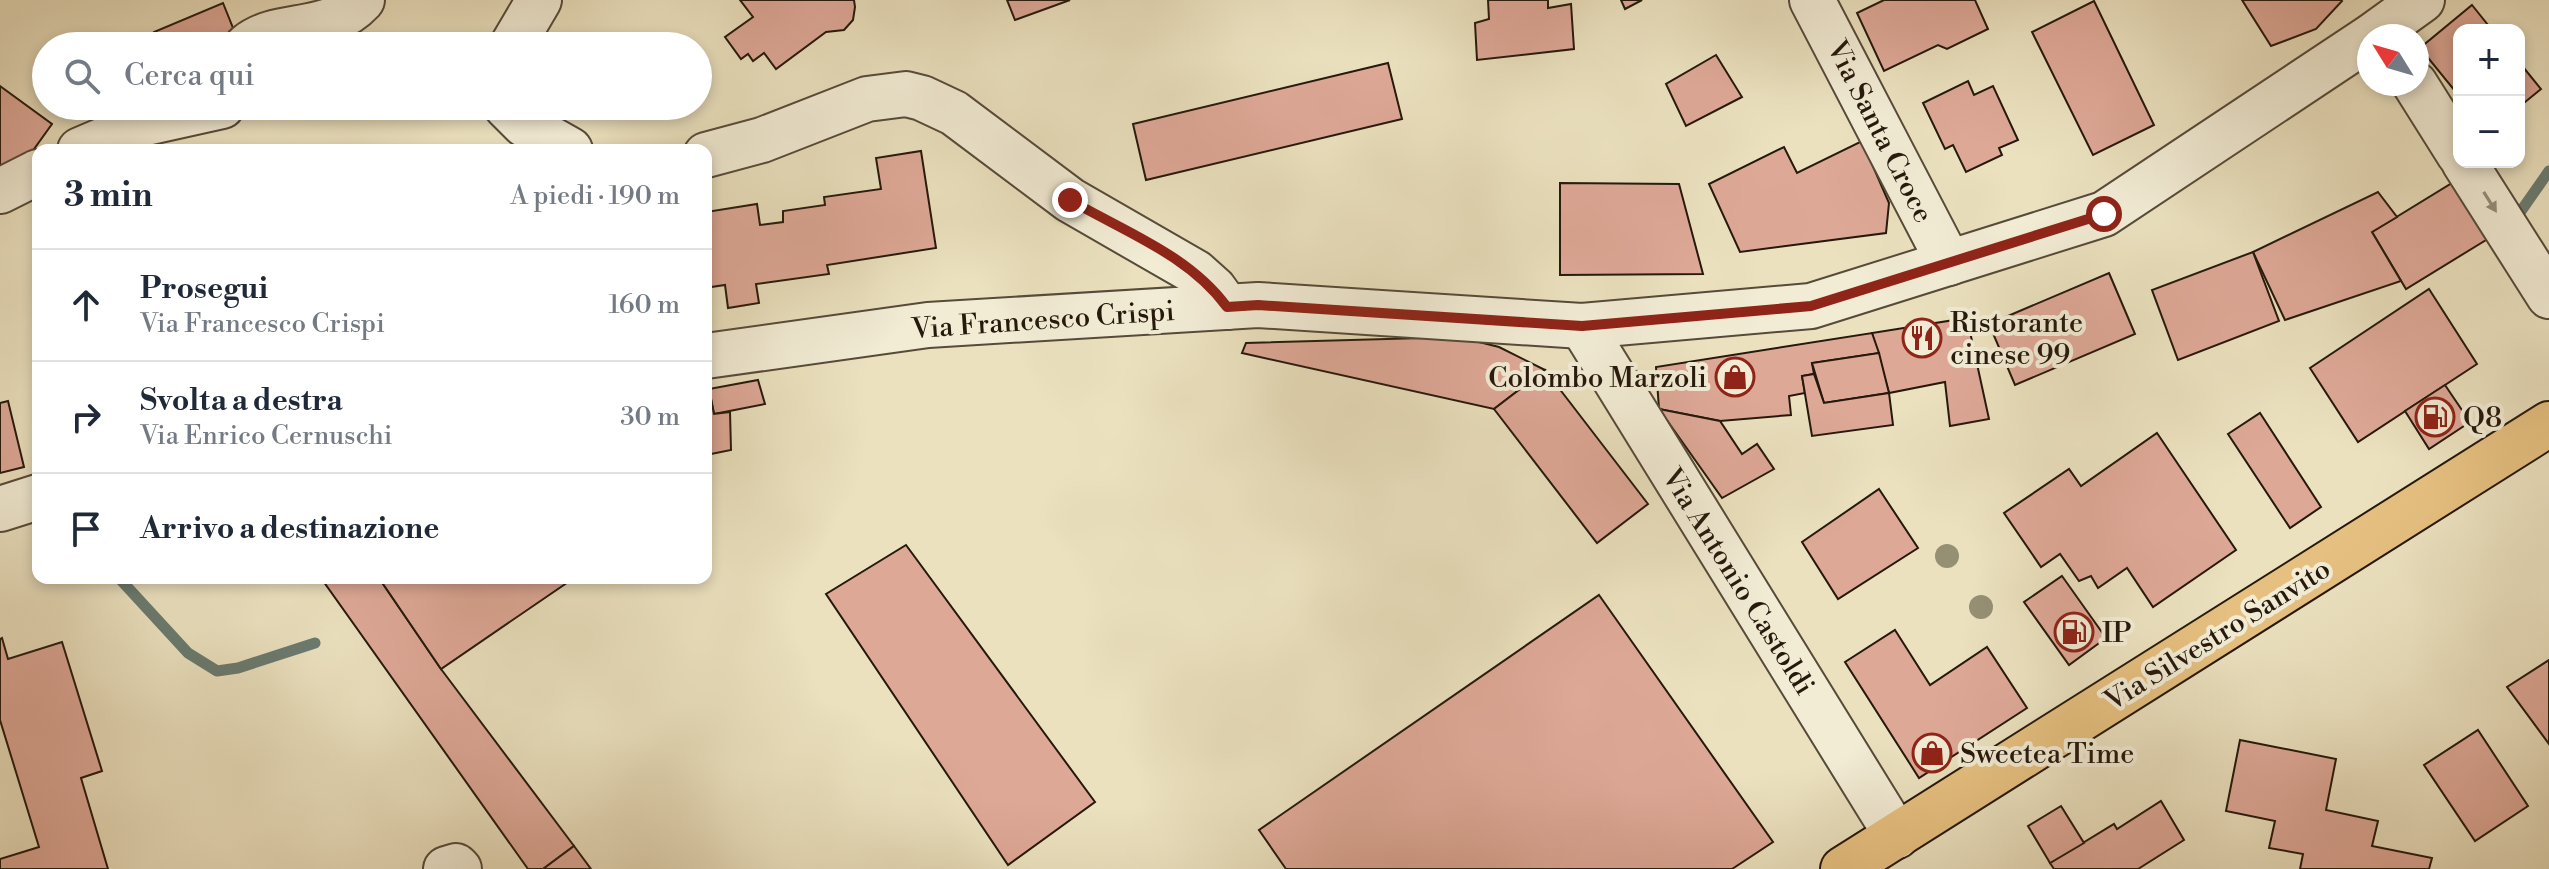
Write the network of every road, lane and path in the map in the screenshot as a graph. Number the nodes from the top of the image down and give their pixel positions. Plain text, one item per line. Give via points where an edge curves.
1 (362, 0) edge
2 (539, 0) edge
3 (1812, 0) edge
4 (2422, 0) edge
5 (2374, 24) edge
6 (281, 32) edge
7 (520, 32) edge
8 (2357, 36) edge
9 (2423, 96) edge
10 (159, 120) edge
11 (520, 120) edge
12 (94, 144) edge
13 (559, 144) edge
14 (2453, 144) edge
15 (712, 153) edge
16 (2468, 168) edge
17 (32, 175) edge
18 (0, 191) edge
19 (1949, 263) junction
20 (2549, 296) edge
21 (1227, 307) junction
22 (1582, 326) junction
23 (712, 355) edge
24 (2549, 424) edge
25 (32, 499) edge
26 (0, 509) edge
27 (1897, 836) junction
28 (1843, 869) edge

1 - 6 street via 326,23
2 - 7 street
3 - 19 street, Via Santa Croce
4 - 5 street, Via Francesco Crispi
8 - 19 street, Via Francesco Crispi via 2104,214
9 - 14 street
10 - 12 street
11 - 13 street
15 - 21 street via 867,99 906,94 922,98 954,113 1070,200 1195,272
16 -> 20 street
17 - 18 street
19 - 22 street, Via Francesco Crispi via 1811,306
21 - 22 street, Via Francesco Crispi
21 - 23 street, Via Francesco Crispi via 928,325
22 - 27 street, Via Antonio Castoldi
24 - 27 main road, Via Silvestro Sanvito
25 - 26 street
27 - 28 main road, Via Silvestro Sanvito

